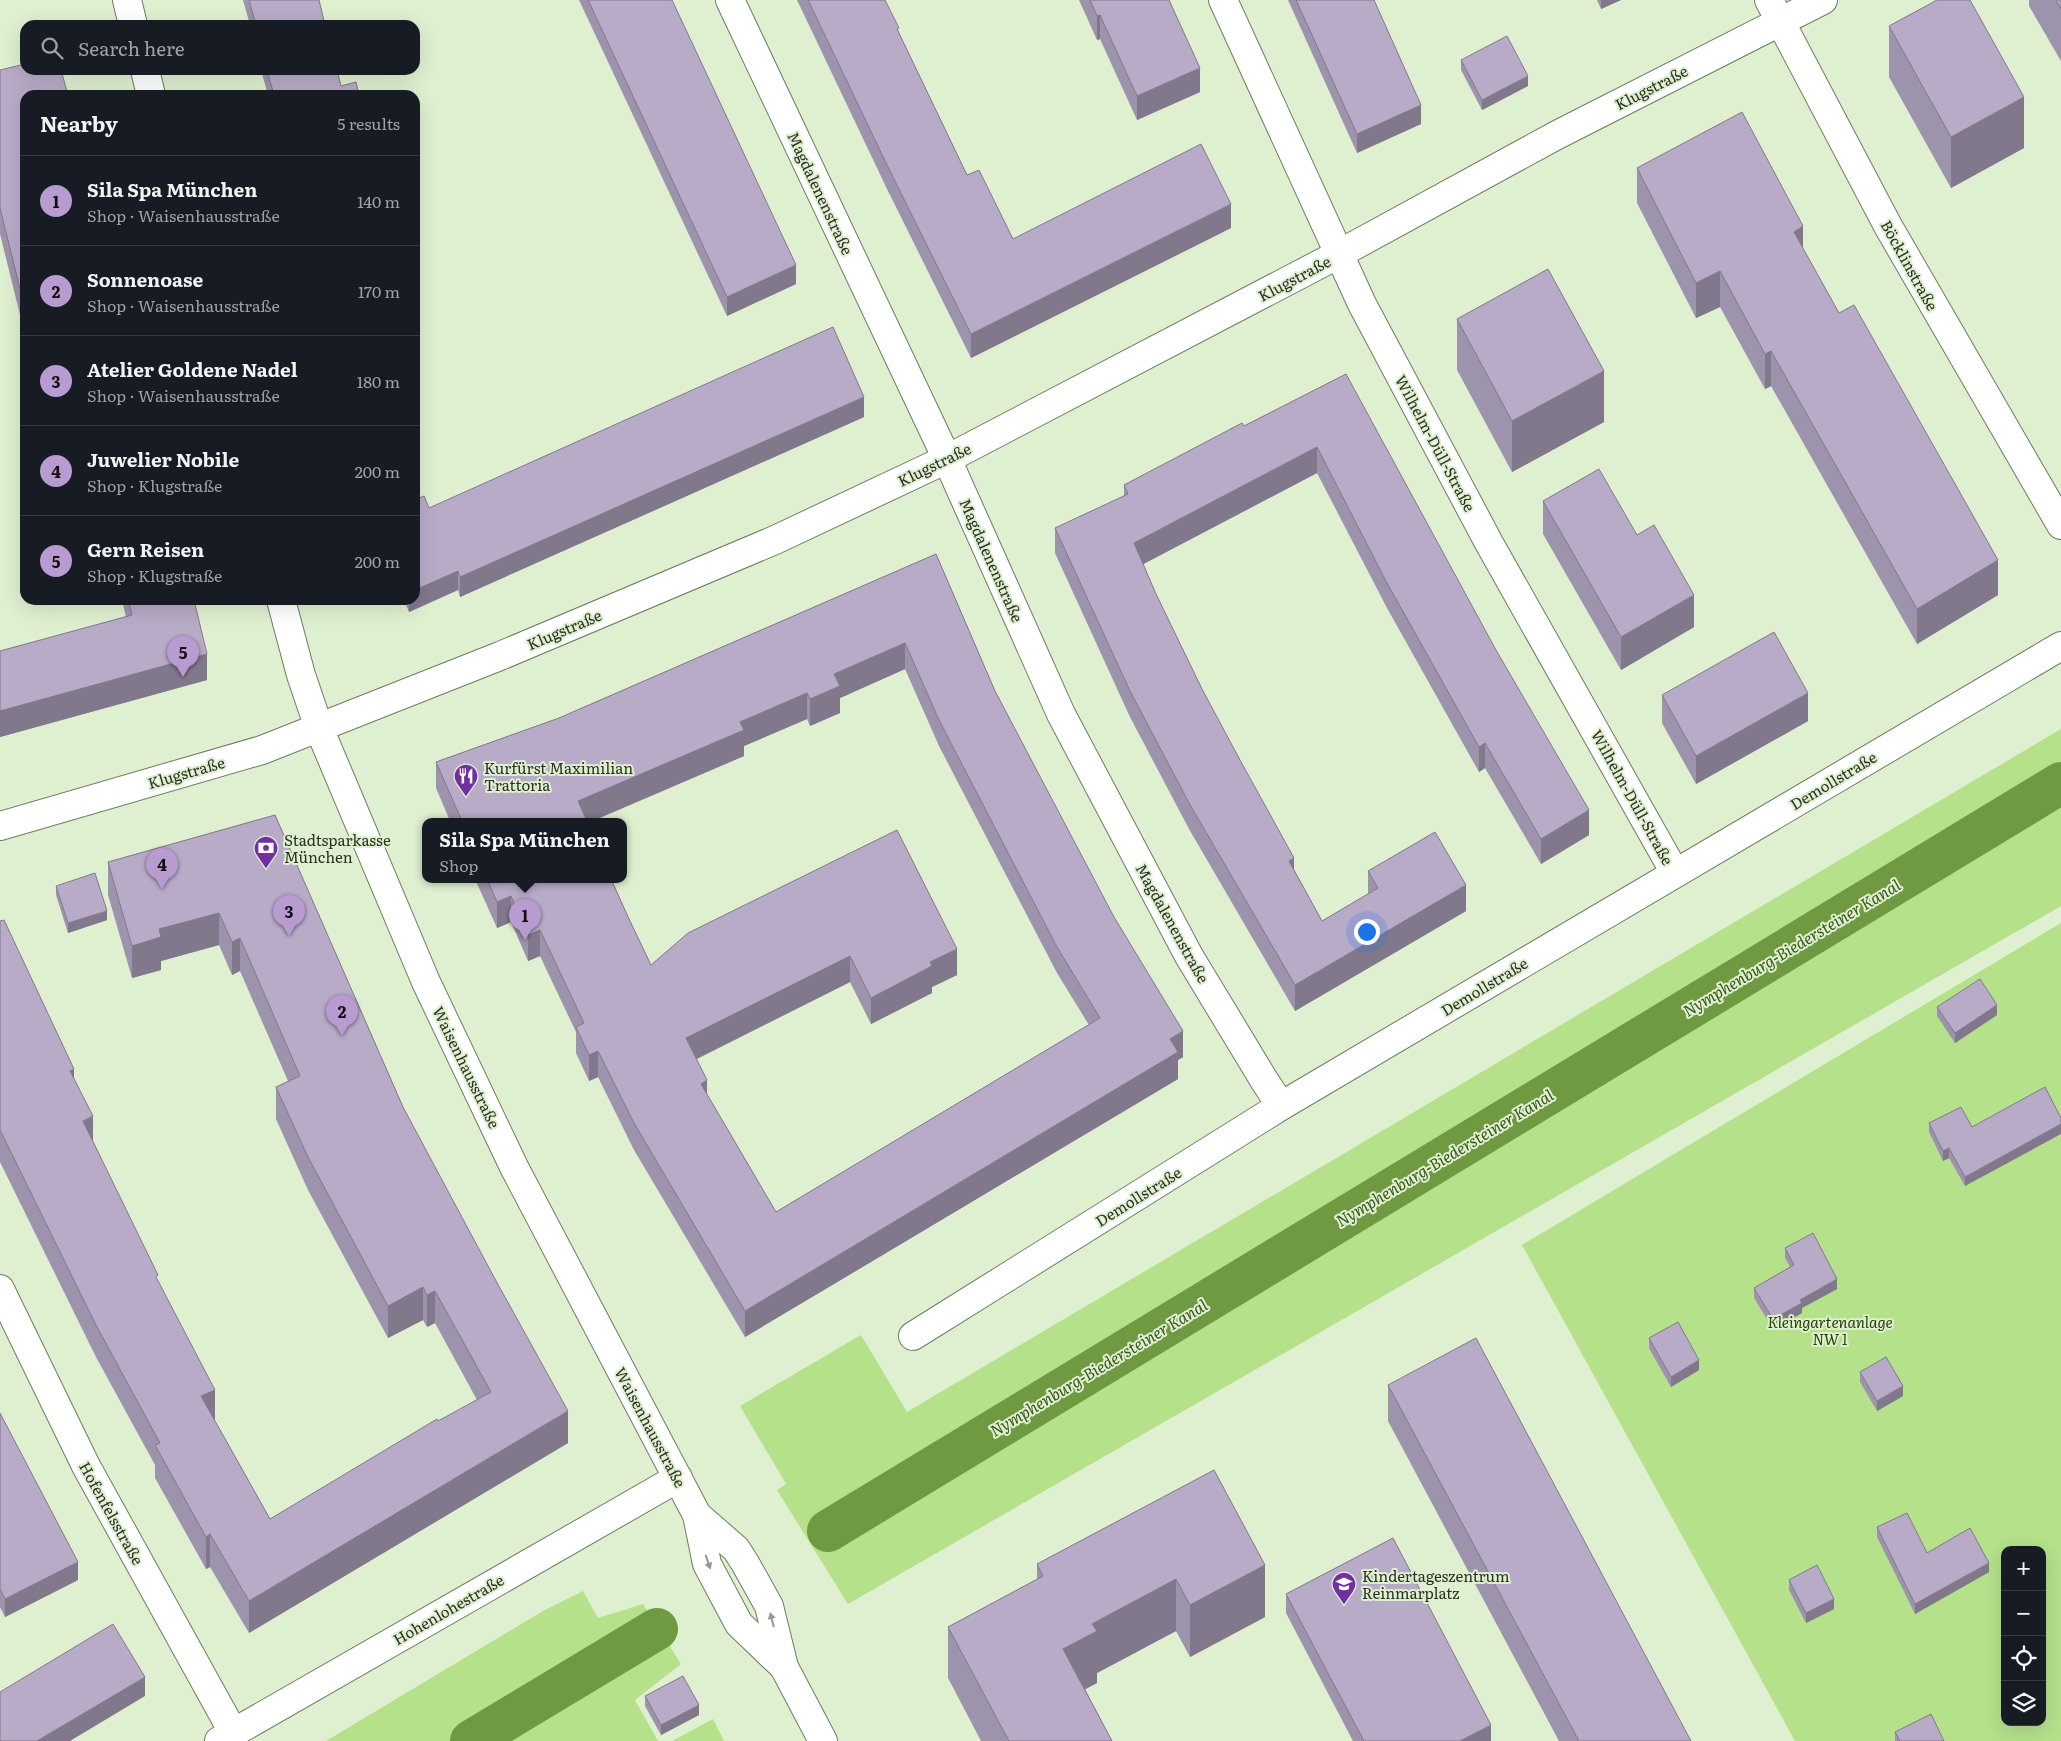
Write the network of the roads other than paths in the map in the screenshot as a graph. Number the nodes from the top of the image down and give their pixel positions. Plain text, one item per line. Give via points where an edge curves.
1 (127, 0) edge
2 (730, 0) edge
3 (1224, 0) edge
4 (1824, 0) edge
5 (1775, 11) edge
6 (133, 20) edge
7 (146, 75) edge
8 (150, 90) edge
9 (1339, 254) junction
10 (947, 459) junction
11 (2061, 525) edge
12 (282, 605) edge
13 (2061, 646) edge
14 (318, 728) junction
15 (0, 826) edge
16 (1676, 873) junction
17 (1281, 1106) junction
18 (0, 1290) edge
19 (913, 1336) dead end
20 (678, 1478) junction
21 (226, 1737) edge
22 (823, 1741) edge

1 - 6 street
2 - 10 street, Magdalenenstraße
3 - 9 street, Wilhelm-Düll-Straße
4 - 5 street, Klugstraße
5 - 9 street, Klugstraße
5 - 11 street, Böcklinstraße via 1888,226
7 - 8 street
9 - 10 street, Klugstraße
9 - 16 street, Wilhelm-Düll-Straße via 1362,304 1489,543
10 - 14 street, Klugstraße via 757,547 500,656
10 - 17 street, Magdalenenstraße via 1061,714 1189,956
12 - 14 street, Waisenhausstraße
13 - 16 street, Demollstraße
14 - 15 street, Klugstraße via 262,750
14 - 20 street, Waisenhausstraße via 426,982 514,1167
16 - 17 street, Demollstraße
17 - 19 street, Demollstraße
18 - 21 street, Hofenfelsstraße via 86,1466
20 - 21 street, Hohenlohestraße
20 - 22 street, Waisenhausstraße via 697,1514 736,1549 769,1606 784,1667

